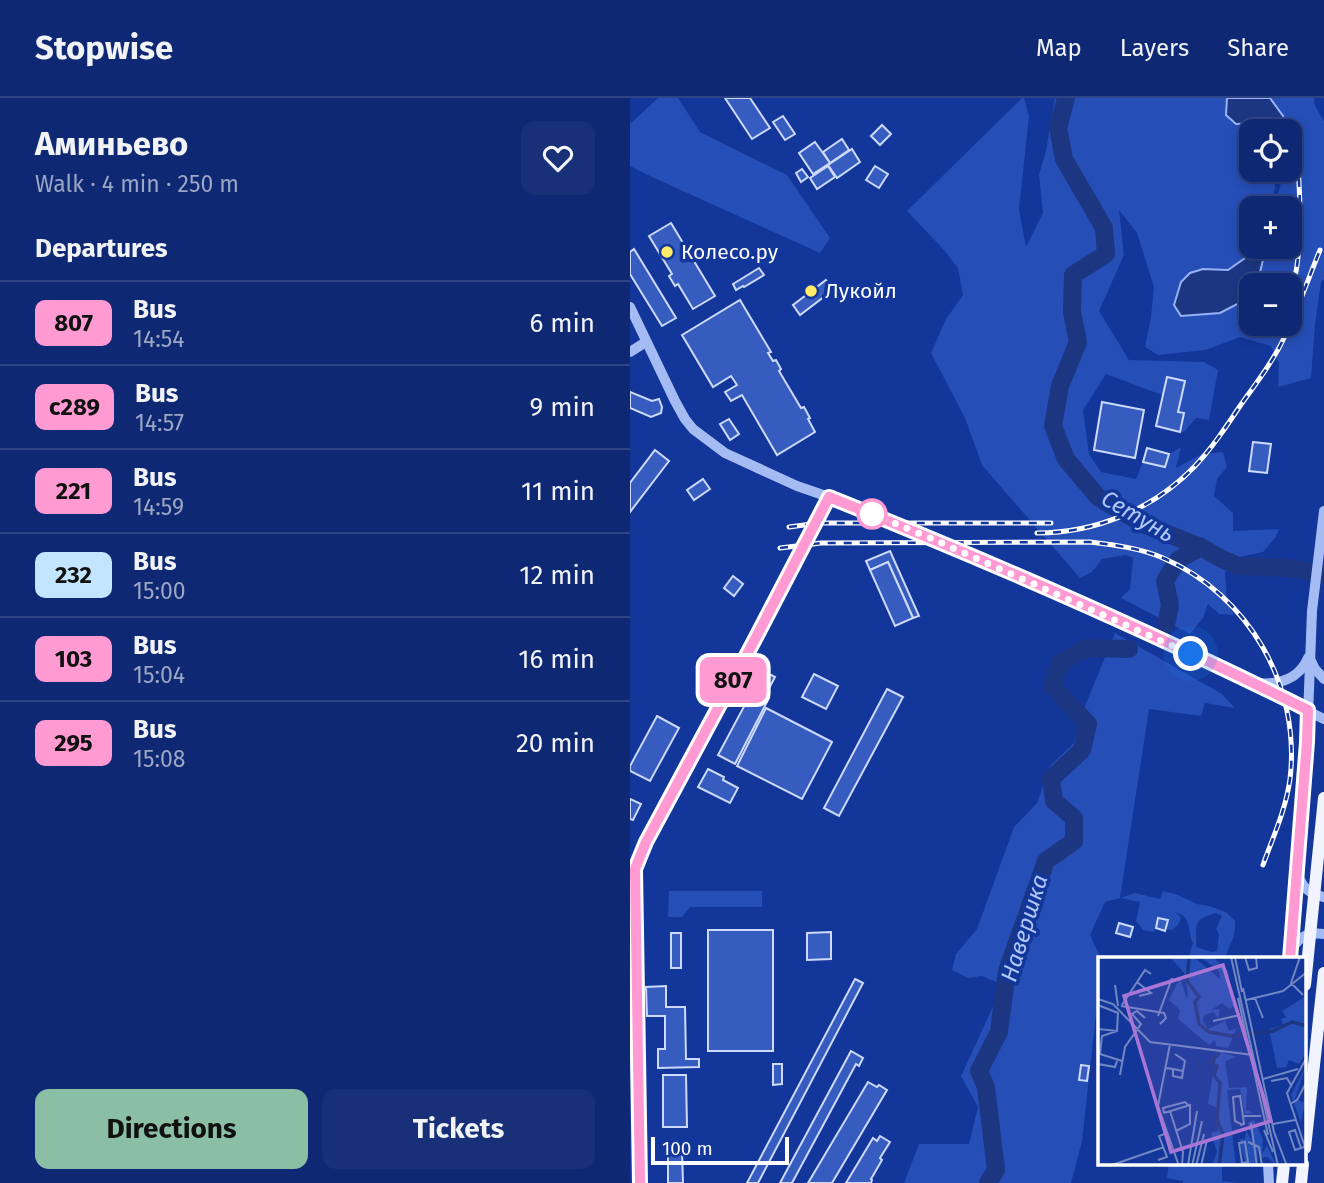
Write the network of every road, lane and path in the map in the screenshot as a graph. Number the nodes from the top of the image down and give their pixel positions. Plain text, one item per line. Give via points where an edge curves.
1 (630, 307) edge
2 (646, 341) junction
3 (630, 352) edge
4 (829, 497) junction
5 (1324, 511) edge
6 (1309, 654) junction
7 (1324, 679) edge
8 (1249, 682) junction
9 (1308, 710) junction
10 (1324, 719) edge
11 (1324, 725) edge
12 (1307, 742) junction
13 (1324, 798) edge
14 (1297, 872) junction
15 (1324, 897) edge
16 (1324, 934) edge
17 (1290, 957) edge
18 (1290, 957) edge
19 (1324, 973) edge
20 (1306, 975) edge
21 (1306, 1138) edge
22 (640, 1183) edge

1 - 2 street
2 - 3 street
2 - 4 street via 693,429 745,464
4 - 8 street via 1115,619
4 - 22 street via 635,869
5 - 6 street
6 - 7 street
6 - 8 street via 1303,668 1290,679
6 - 9 street
8 - 9 street
9 - 10 street
9 - 12 street
11 - 12 street via 1315,729
12 - 14 street
13 - 20 main road
14 - 15 street via 1307,890
14 - 17 street
16 - 18 street via 1304,936
19 - 21 main road

